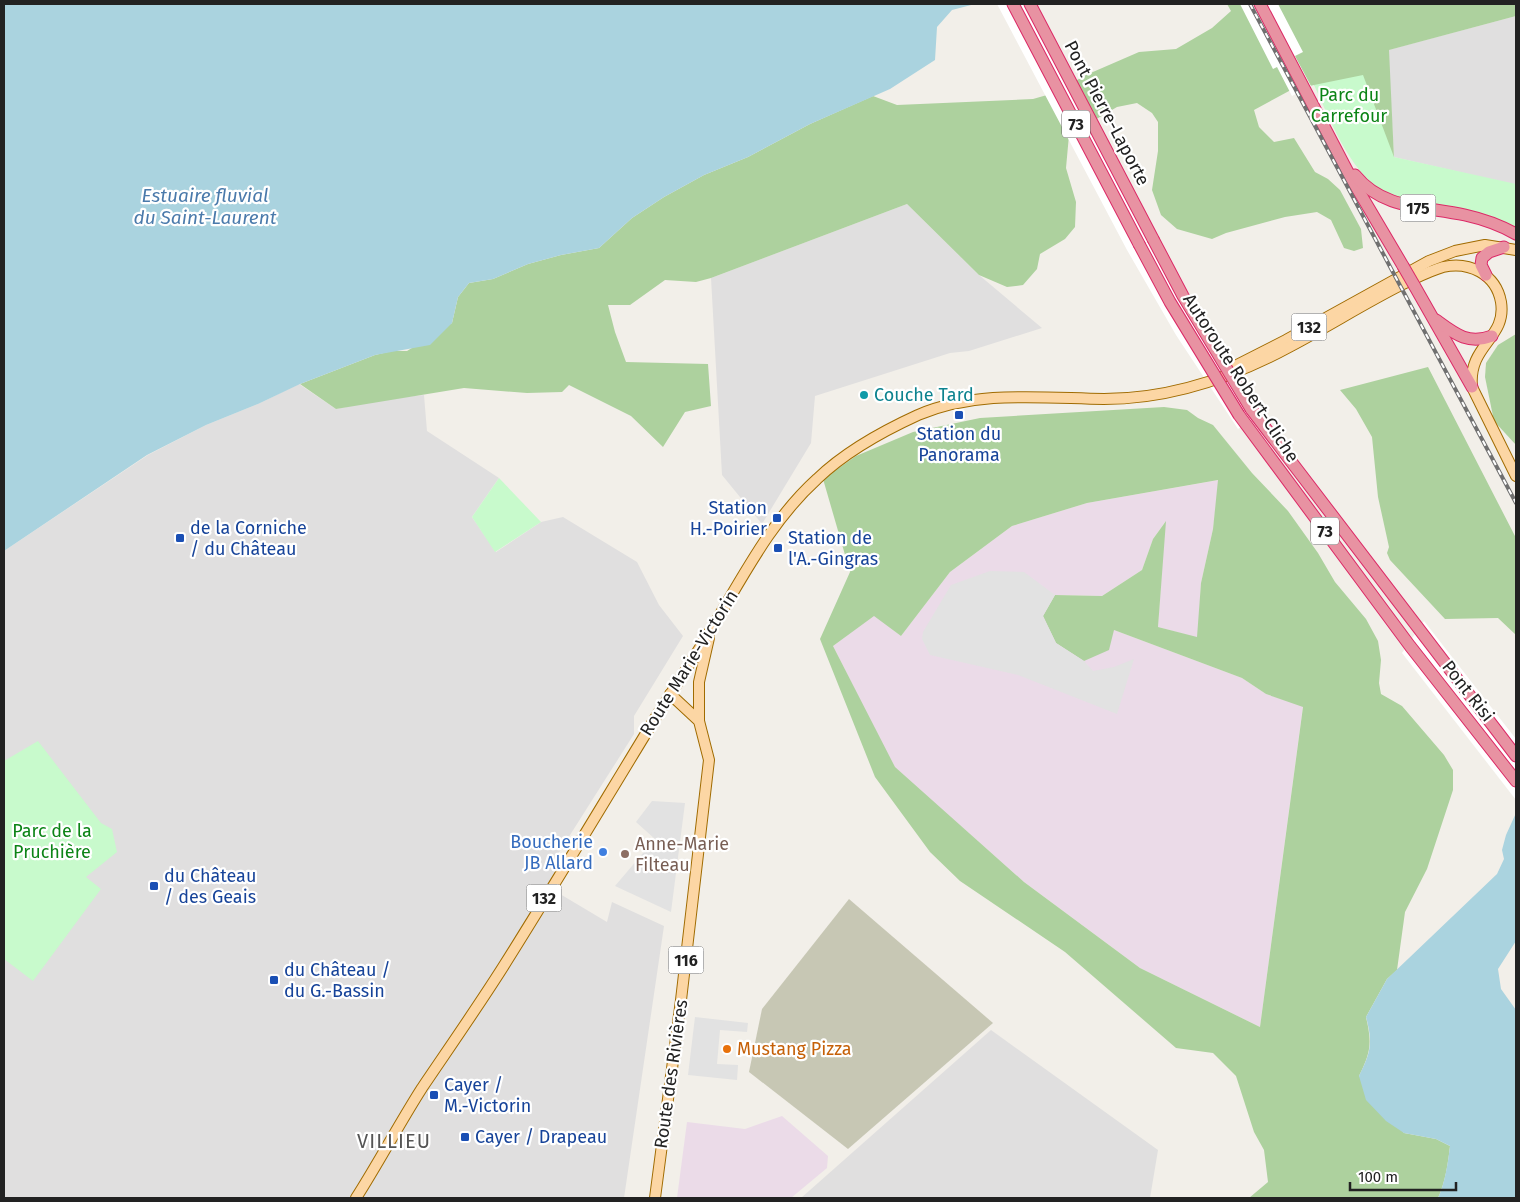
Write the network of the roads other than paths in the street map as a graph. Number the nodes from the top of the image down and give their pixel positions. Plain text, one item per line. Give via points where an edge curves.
1 (1013, 4) edge
2 (1030, 4) edge
3 (1260, 4) edge
4 (1337, 152) junction
5 (1516, 234) edge
6 (1154, 239) joint
7 (1139, 244) joint
8 (1504, 247) junction
9 (1516, 250) edge
10 (1486, 275) junction
11 (1431, 315) junction
12 (1492, 336) junction
13 (1199, 383) junction
14 (1472, 387) junction
15 (1513, 464) edge
16 (1516, 476) edge
17 (1419, 629) joint
18 (711, 631) junction
19 (1410, 646) joint
20 (670, 694) junction
21 (699, 721) junction
22 (1516, 756) edge
23 (1516, 781) edge
24 (356, 1198) edge
25 (655, 1198) edge

1 - 7 highway, Pont Pierre-Laporte / 73
2 - 6 highway, Pont Pierre-Laporte / 73
3 - 4 highway, 175
4 - 5 highway, 175 via 1364,186 1393,203 1465,215
4 - 11 highway, 175, bridge
6 - 17 highway, Autoroute Robert-Cliche / 73, bridge via 1183,296 1251,409
7 - 19 highway, Autoroute Robert-Cliche / 73, bridge via 1170,302 1239,415
8 - 9 main road, Route Marie-Victorin / 132
8 - 10 highway via 1482,258 1481,265
8 - 13 main road, Route Marie-Victorin / 132 via 1469,247 1429,261 1286,340
10 - 12 main road via 1497,289 1502,306 1501,320
10 - 13 main road, Route Marie-Victorin / 132 via 1475,269 1455,266 1426,273 1243,370
11 - 12 highway via 1459,337 1482,340
11 - 14 highway, 175
12 - 14 main road via 1474,362
13 - 18 main road, Route Marie-Victorin / 132 via 1171,393 1106,399 1020,396 968,401 921,414 888,430 816,479 782,516 758,550
14 - 15 main road
15 - 16 main road
17 - 22 highway, Pont Risi / 73
18 - 20 main road, Route Marie-Victorin / 132
18 - 21 main road, Route des Rivières via 699,682
19 - 23 highway, Pont Risi / 73
20 - 21 main road
20 - 24 main road, Route Marie-Victorin / 132
21 - 25 main road, Route des Rivières / 116 via 709,760 682,1000

